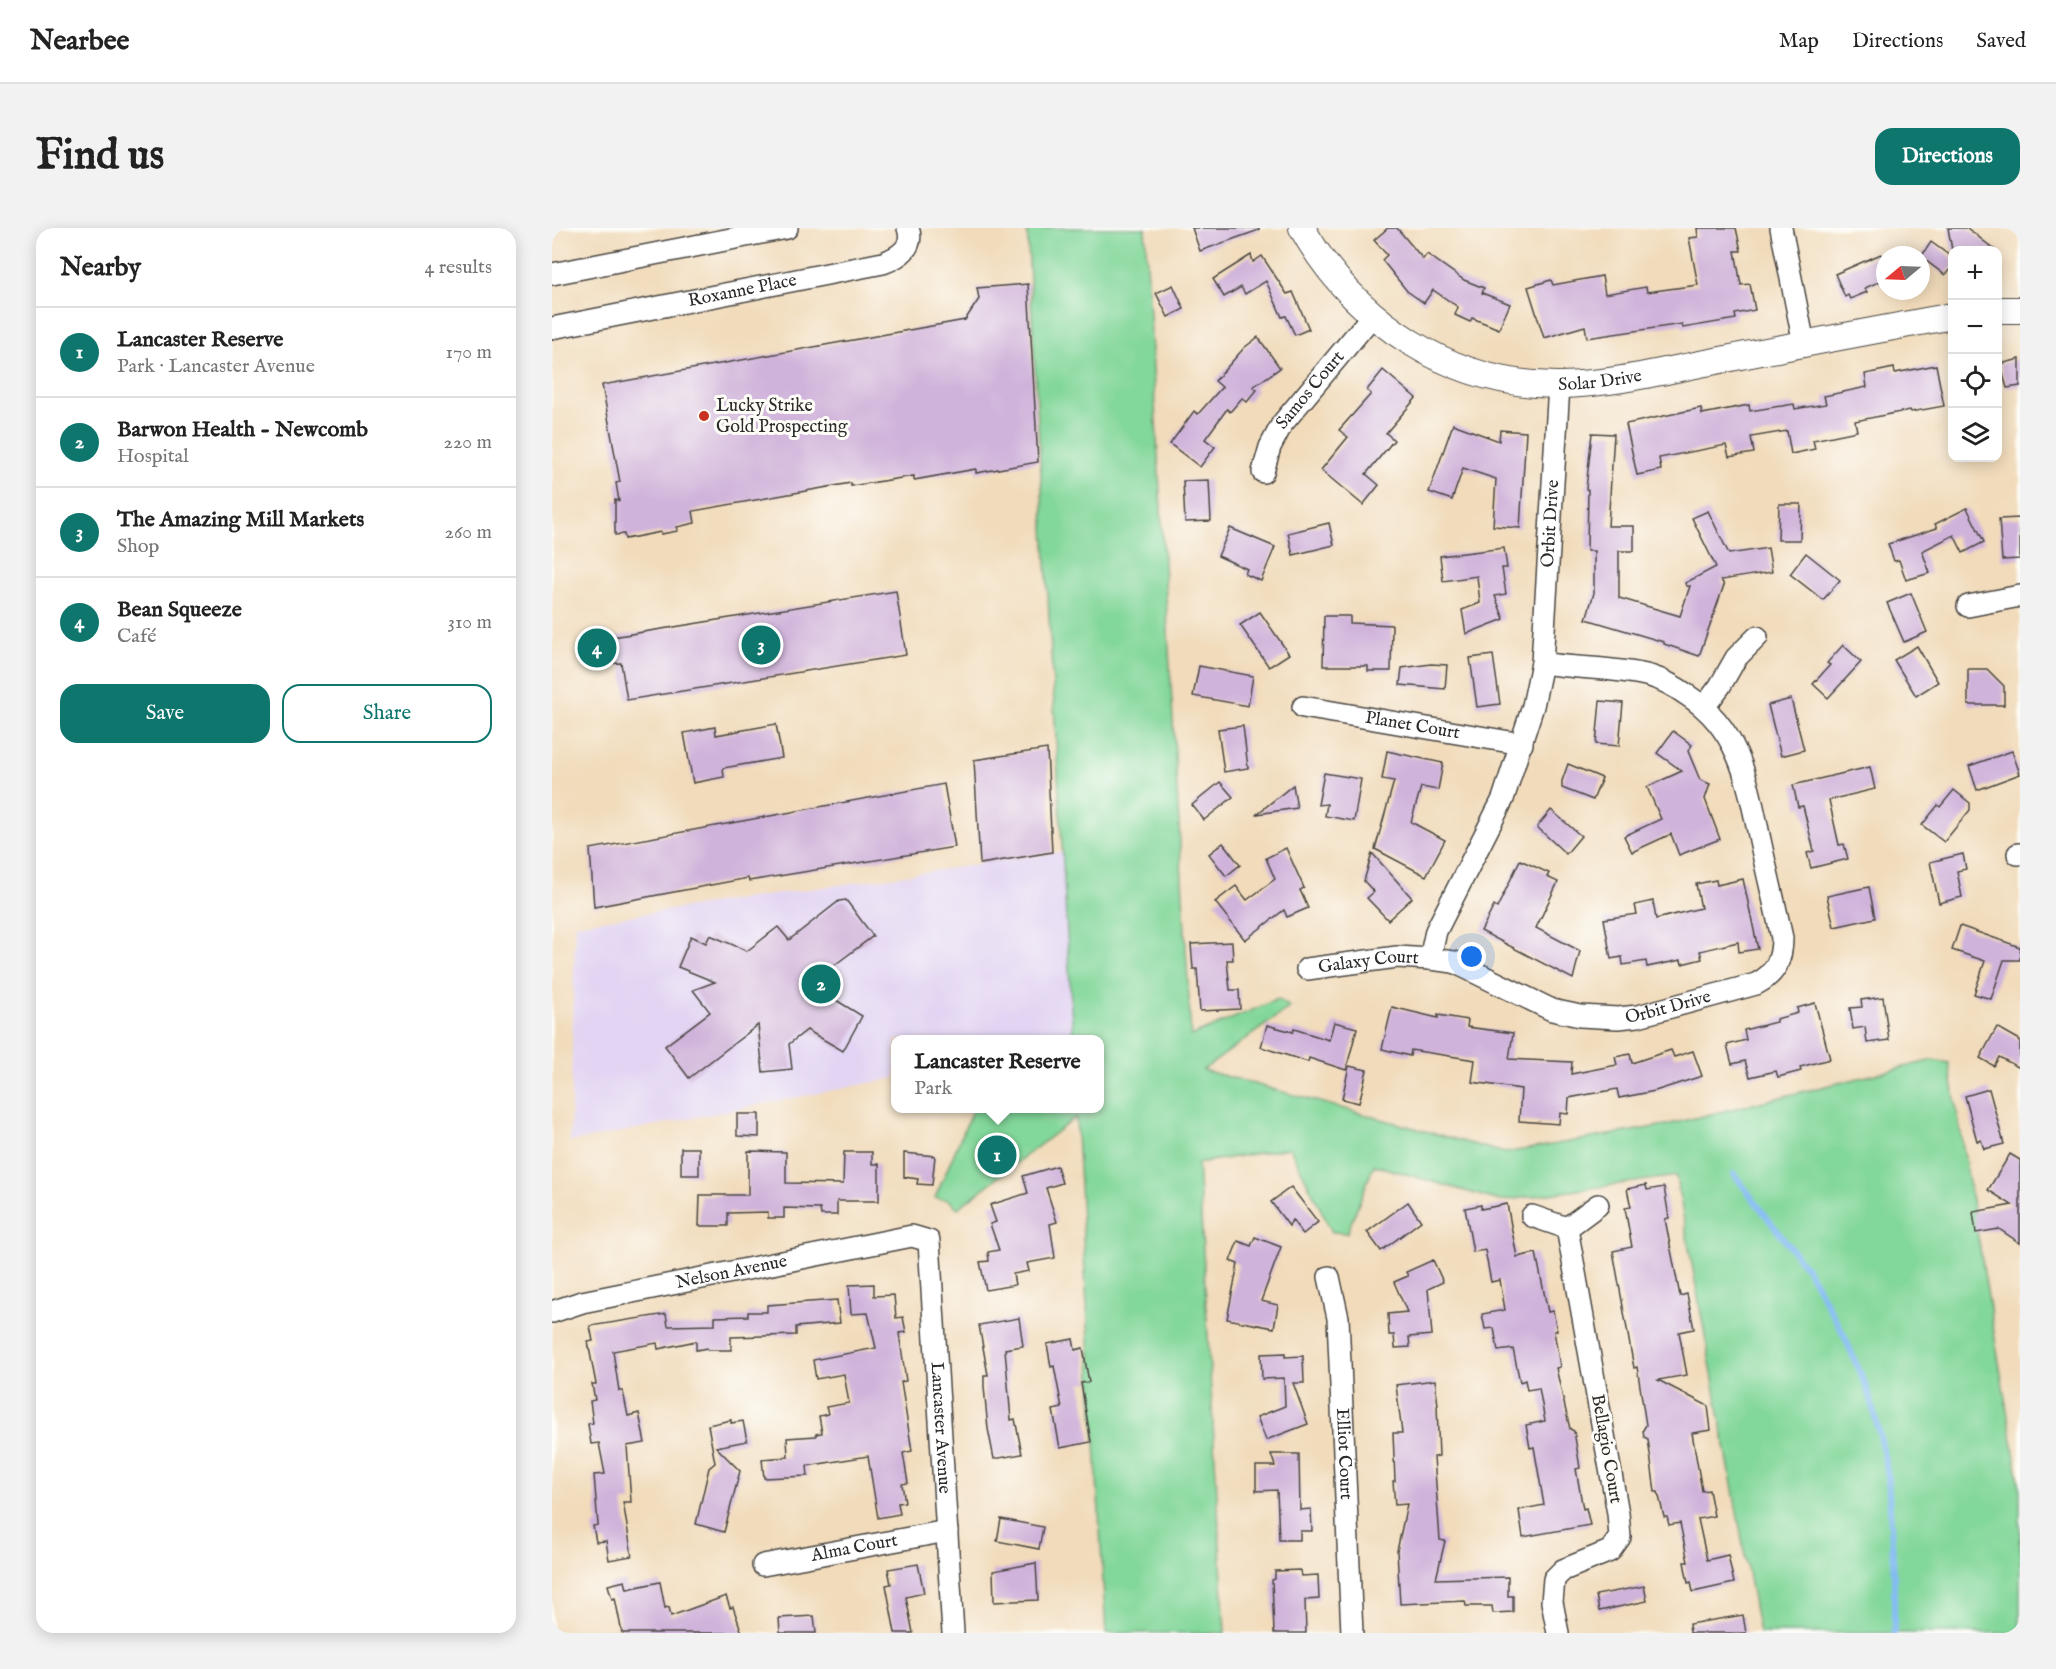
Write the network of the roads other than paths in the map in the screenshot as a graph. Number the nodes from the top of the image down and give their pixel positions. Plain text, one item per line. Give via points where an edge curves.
1 (787, 228) edge
2 (908, 228) edge
3 (1302, 228) edge
4 (1781, 228) edge
5 (552, 274) edge
6 (2002, 310) edge
7 (2020, 310) edge
8 (1372, 316) junction
9 (1948, 317) edge
10 (552, 328) edge
11 (1804, 344) junction
12 (1559, 385) junction
13 (1263, 472) dead end
14 (2020, 596) edge
15 (1968, 606) dead end
16 (1757, 636) dead end
17 (1542, 663) junction
18 (1705, 706) junction
19 (1303, 707) dead end
20 (1522, 744) junction
21 (1430, 958) junction
22 (1306, 969) dead end
23 (1598, 1205) dead end
24 (1532, 1216) dead end
25 (1567, 1228) junction
26 (912, 1236) joint
27 (1329, 1277) dead end
28 (552, 1312) edge
29 (947, 1531) junction
30 (763, 1565) dead end
31 (953, 1633) edge
32 (1352, 1633) edge
33 (1558, 1633) edge

1 - 5 street
2 - 10 street, Roxanne Place via 911,236 906,249 897,258 883,263
3 - 8 street, Solar Drive via 1340,284
4 - 11 street
6 - 7 street
8 - 12 street, Solar Drive via 1414,344 1485,376
8 - 13 street, Samos Court via 1282,424
9 - 11 street, Solar Drive
11 - 12 street, Solar Drive via 1625,378
12 - 17 street, Orbit Drive
14 - 15 street
16 - 18 street via 1736,658
17 - 18 street, Orbit Drive via 1652,677
17 - 20 street, Orbit Drive
18 - 21 street, Orbit Drive via 1727,735 1748,784 1782,938 1782,956 1767,979 1638,1016 1580,1016 1552,1010 1454,962
19 - 20 street, Planet Court
20 - 21 street, Orbit Drive via 1503,799 1437,931
21 - 22 street, Galaxy Court via 1397,957
23 - 25 street
24 - 25 street
25 - 33 street, Bellagio Court via 1620,1537 1610,1551 1563,1570 1554,1579 1552,1602
26 - 28 street, Nelson Avenue via 582,1302
26 - 29 street, Lancaster Avenue via 929,1241
27 - 32 street, Elliot Court via 1338,1318
29 - 30 street, Alma Court
29 - 31 street, Lancaster Avenue

